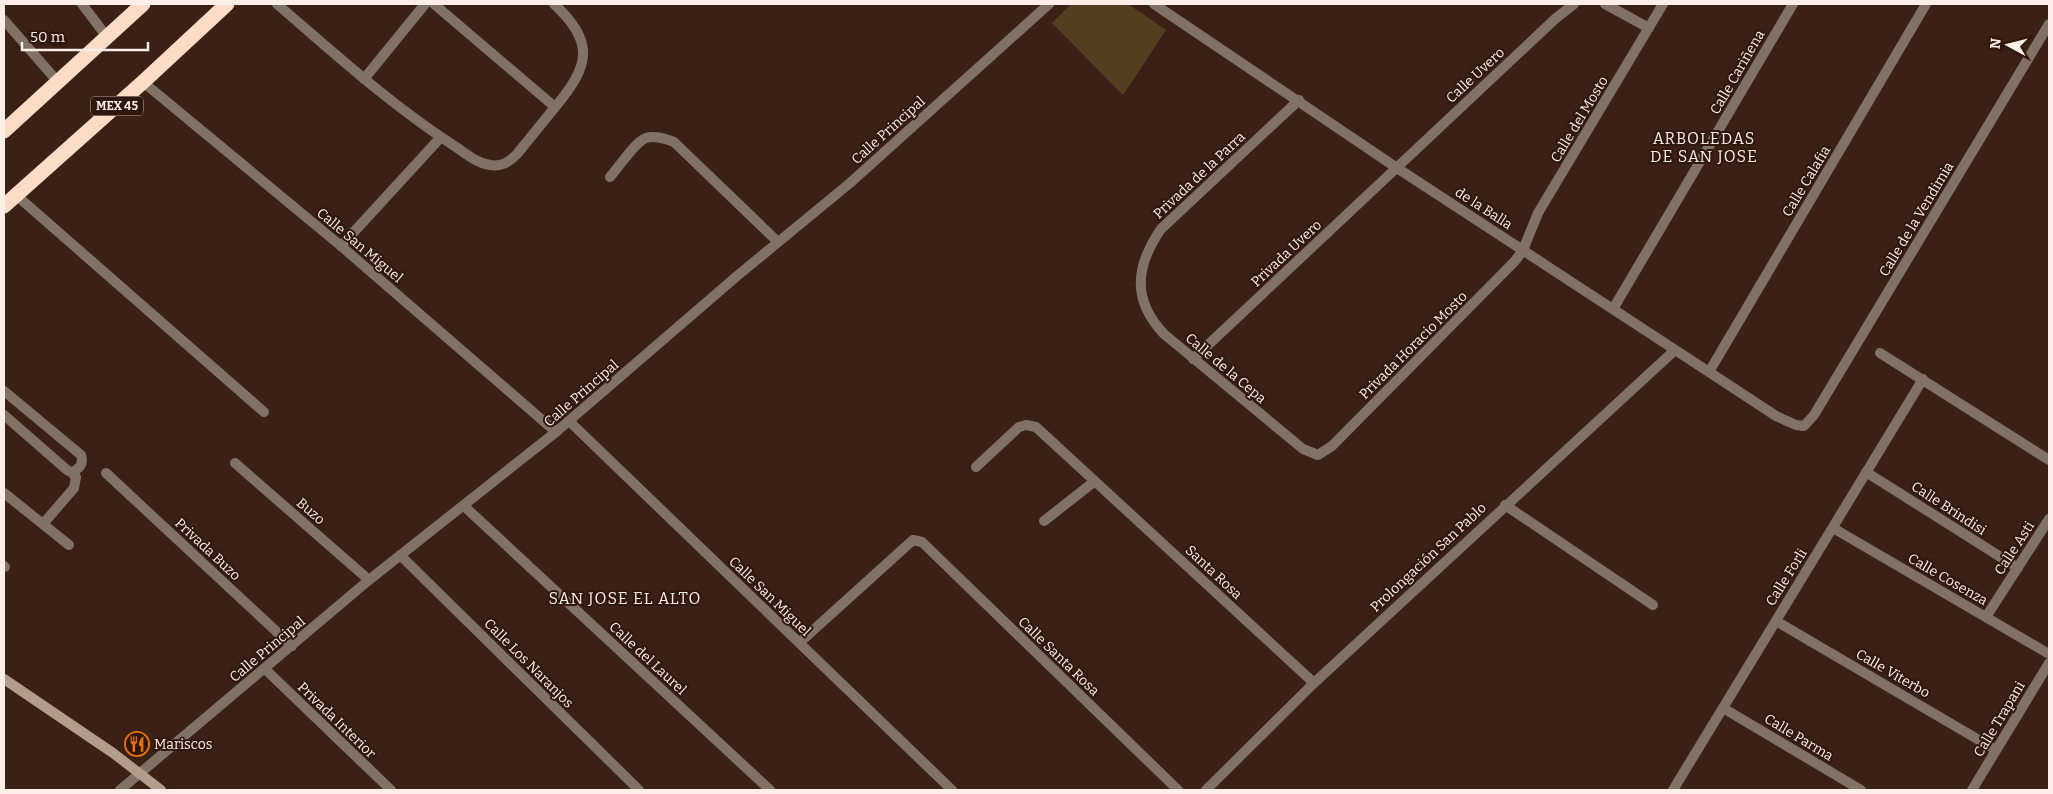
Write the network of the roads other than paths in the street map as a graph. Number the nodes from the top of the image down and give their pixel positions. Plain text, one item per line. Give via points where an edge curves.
1 (82, 4) edge
2 (144, 4) edge
3 (227, 4) edge
4 (278, 4) edge
5 (426, 4) edge
6 (434, 4) edge
7 (554, 4) edge
8 (1049, 4) edge
9 (1154, 4) edge
10 (1574, 4) edge
11 (1606, 4) edge
12 (1663, 4) edge
13 (1793, 4) edge
14 (1926, 4) edge
15 (4, 20) edge
16 (2049, 24) edge
17 (1649, 28) junction
18 (107, 37) junction
19 (364, 80) junction
20 (58, 82) junction
21 (143, 82) junction
22 (1299, 100) junction
23 (555, 107) junction
24 (7, 123) edge
25 (441, 137) junction
26 (1397, 168) junction
27 (610, 177) dead end
28 (16, 195) junction
29 (4, 206) edge
30 (778, 242) junction
31 (340, 246) junction
32 (1523, 250) junction
33 (1140, 284) joint
34 (1613, 309) junction
35 (1675, 350) junction
36 (1880, 353) dead end
37 (1194, 359) junction
38 (1708, 372) junction
39 (1923, 379) junction
40 (4, 391) edge
41 (22, 406) junction
42 (264, 412) dead end
43 (7, 417) edge
44 (569, 420) junction
45 (1804, 426) joint
46 (556, 432) junction
47 (1318, 455) joint
48 (2049, 460) edge
49 (236, 462) dead end
50 (976, 467) dead end
51 (71, 472) junction
52 (1866, 472) junction
53 (106, 473) dead end
54 (1095, 481) junction
55 (4, 493) edge
56 (1504, 505) junction
57 (464, 506) junction
58 (2049, 519) edge
59 (1044, 521) dead end
60 (43, 524) junction
61 (1833, 528) junction
62 (68, 545) dead end
63 (400, 555) junction
64 (2018, 568) junction
65 (369, 580) junction
66 (1653, 605) dead end
67 (1986, 617) junction
68 (1776, 621) junction
69 (799, 643) junction
70 (292, 646) junction
71 (2049, 654) edge
72 (2049, 663) edge
73 (265, 669) junction
74 (4, 679) edge
75 (1314, 683) junction
76 (1723, 708) junction
77 (1996, 750) junction
78 (140, 774) junction
79 (120, 790) edge
80 (161, 790) edge
81 (391, 790) edge
82 (638, 790) edge
83 (770, 790) edge
84 (952, 790) edge
85 (1178, 790) edge
86 (1206, 790) edge
87 (1673, 790) edge
88 (1861, 790) edge
89 (1972, 790) edge

1 - 18 street
2 - 18 highway
3 - 21 highway, MEX 45
4 - 19 street
5 - 19 street
6 - 23 street
7 - 23 street via 572,22 580,36 583,53 582,68 574,85
8 - 30 street, Calle Principal via 864,171
9 - 22 street, de la Balla
10 - 26 street, Calle Uvero
11 - 17 street
12 - 17 street, Calle del Mosto
13 - 34 street, Calle Cariñena
14 - 38 street, Calle Calafia
15 - 20 street
16 - 45 street, Calle de la Vendimia via 1822,402
17 - 32 street, Calle del Mosto via 1538,213
18 - 20 highway
19 - 25 street
20 - 24 highway
21 - 28 highway, MEX 45
21 - 31 street, Calle San Miguel
22 - 26 street, de la Balla
22 - 33 street, Privada de la Parra via 1161,229 1152,242
23 - 25 street via 517,154 499,165 479,162
25 - 31 street
26 - 32 street, de la Balla
26 - 37 street, Privada Uvero
27 - 30 street via 646,138 674,142
28 - 29 highway, MEX 45
28 - 42 street
30 - 44 street, Calle Principal
31 - 46 street, Calle San Miguel
32 - 34 street, de la Balla
32 - 47 street, Privada Horacio Mosto via 1488,290 1332,446
33 - 37 street, Calle de la Cepa via 1143,304 1150,319
34 - 35 street, de la Balla
35 - 38 street, de la Balla
35 - 56 street, Prolongación San Pablo
36 - 39 street
37 - 47 street, Calle de la Cepa via 1303,449
38 - 45 street, de la Balla via 1776,416
39 - 48 street
39 - 52 street, Calle Forli
40 - 41 street
41 - 43 street
41 - 51 street via 81,455 80,468
43 - 51 street
44 - 46 street, Calle Principal
44 - 69 street, Calle San Miguel
46 - 57 street, Calle Principal
49 - 65 street, Buzo
50 - 54 street, Santa Rosa via 1019,427 1026,425 1036,427
51 - 60 street via 76,477 74,488
52 - 61 street, Calle Forli
52 - 64 street, Calle Brindisi
53 - 70 street, Privada Buzo
54 - 59 street
54 - 75 street, Santa Rosa
55 - 60 street
56 - 66 street
56 - 75 street, Prolongación San Pablo
57 - 63 street, Calle Principal
57 - 83 street, Calle del Laurel
58 - 64 street, Calle Asti
60 - 62 street
61 - 67 street, Calle Cosenza
61 - 68 street, Calle Forli
63 - 65 street, Calle Principal
63 - 82 street, Calle Los Naranjos
64 - 67 street, Calle Asti
65 - 70 street, Calle Principal
67 - 71 street, Calle Cosenza
68 - 76 street, Calle Forli
68 - 77 street, Calle Viterbo
69 - 84 street, Calle San Miguel
69 - 85 street, Calle Santa Rosa via 913,540 922,542
70 - 73 street, Calle Principal
72 - 77 street, Calle Trapani
73 - 78 street, Calle Principal
73 - 81 street, Privada Interior
74 - 78 street
75 - 86 street, Prolongación San Pablo
76 - 87 street, Calle Forli
76 - 88 street, Calle Parma
77 - 89 street, Calle Trapani
78 - 79 street, Calle Principal
78 - 80 street

